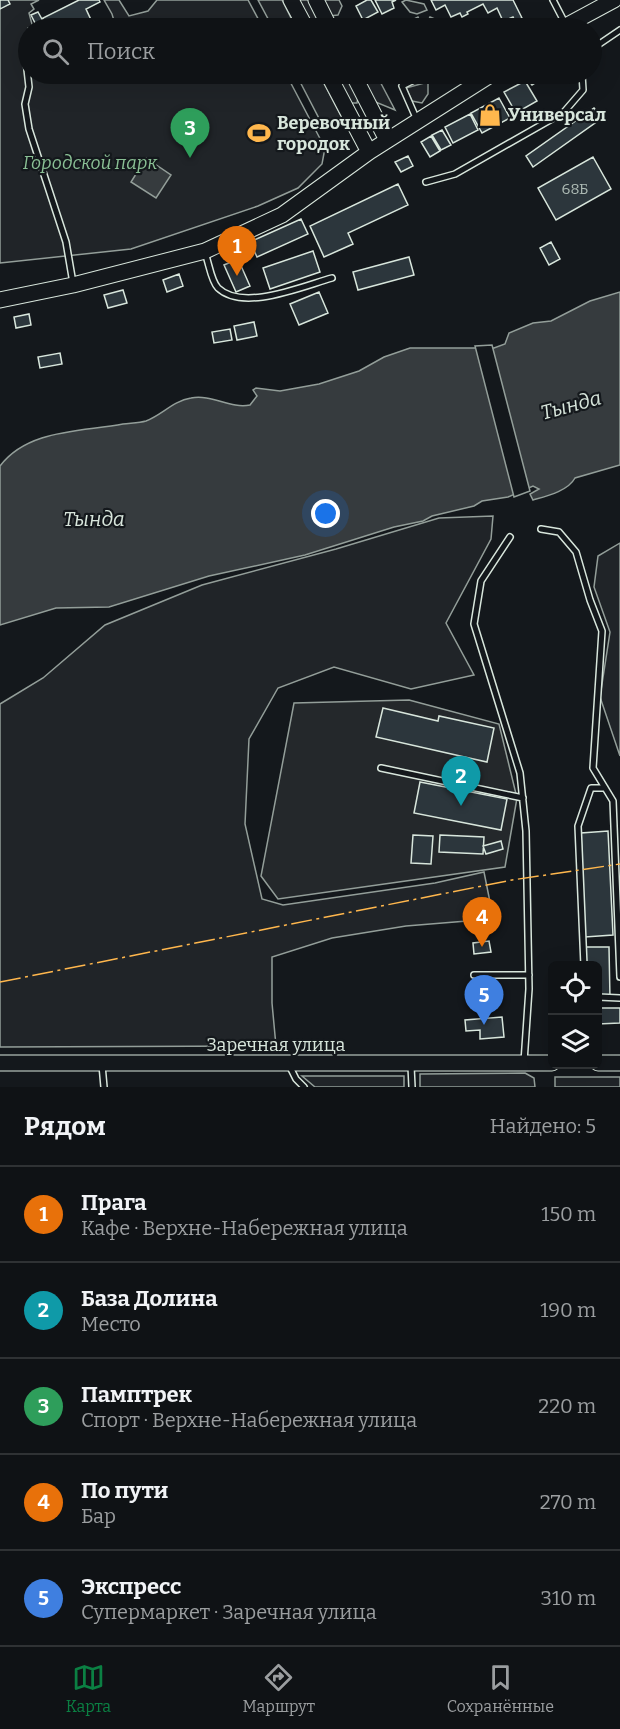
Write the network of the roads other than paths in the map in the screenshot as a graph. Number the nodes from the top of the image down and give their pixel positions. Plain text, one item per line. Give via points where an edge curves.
1 (291, 0) edge
2 (316, 0) edge
3 (553, 0) edge
4 (614, 0) edge
5 (301, 18) edge
6 (325, 18) edge
7 (560, 18) edge
8 (581, 18) edge
9 (620, 30) edge
10 (602, 42) edge
11 (29, 84) edge
12 (333, 84) edge
13 (358, 84) edge
14 (406, 84) edge
15 (476, 84) edge
16 (583, 84) edge
17 (402, 86) joint
18 (370, 107) junction
19 (350, 116) junction
20 (417, 122) junction
21 (387, 140) junction
22 (369, 152) junction
23 (426, 182) dead end
24 (205, 251) junction
25 (332, 278) dead end
26 (73, 285) junction
27 (0, 300) edge
28 (541, 529) dead end
29 (510, 537) dead end
30 (381, 768) dead end
31 (605, 788) junction
32 (523, 798) junction
33 (585, 961) edge
34 (474, 975) dead end
35 (529, 975) junction
36 (620, 977) edge
37 (602, 997) edge
38 (620, 998) edge
39 (0, 1063) edge
40 (102, 1063) junction
41 (548, 1063) edge
42 (602, 1063) edge
43 (620, 1063) edge
44 (411, 1064) junction
45 (524, 1064) junction
46 (289, 1065) junction
47 (104, 1087) edge
48 (304, 1087) edge
49 (412, 1087) edge

1 - 5 street
2 - 6 street
3 - 7 lane
4 - 8 street
9 - 10 lane
11 - 26 lane via 25,104 29,129 66,242
12 - 19 street
13 - 18 street
14 - 17 lane
15 - 20 street
16 - 23 lane via 583,90 564,112 455,174
17 - 20 lane
18 - 19 street
18 - 21 street
19 - 22 street
20 - 21 street
21 - 22 street
22 - 24 street via 282,215
24 - 25 lane via 217,287 230,296 263,298
24 - 26 street
26 - 27 street
28 - 31 lane via 559,532 576,552 602,631 593,768
29 - 32 lane via 481,581 474,624 520,773
30 - 32 lane
31 - 33 lane via 591,788 578,826
31 - 36 lane via 613,801
32 - 35 lane
34 - 35 lane
35 - 45 lane
37 - 38 lane
39 - 40 street, Заречная улица
40 - 46 street, Заречная улица
40 - 47 lane
41 - 45 street, Заречная улица
42 - 43 street
44 - 45 street, Заречная улица
44 - 46 street, Заречная улица
44 - 49 lane
46 - 48 lane

